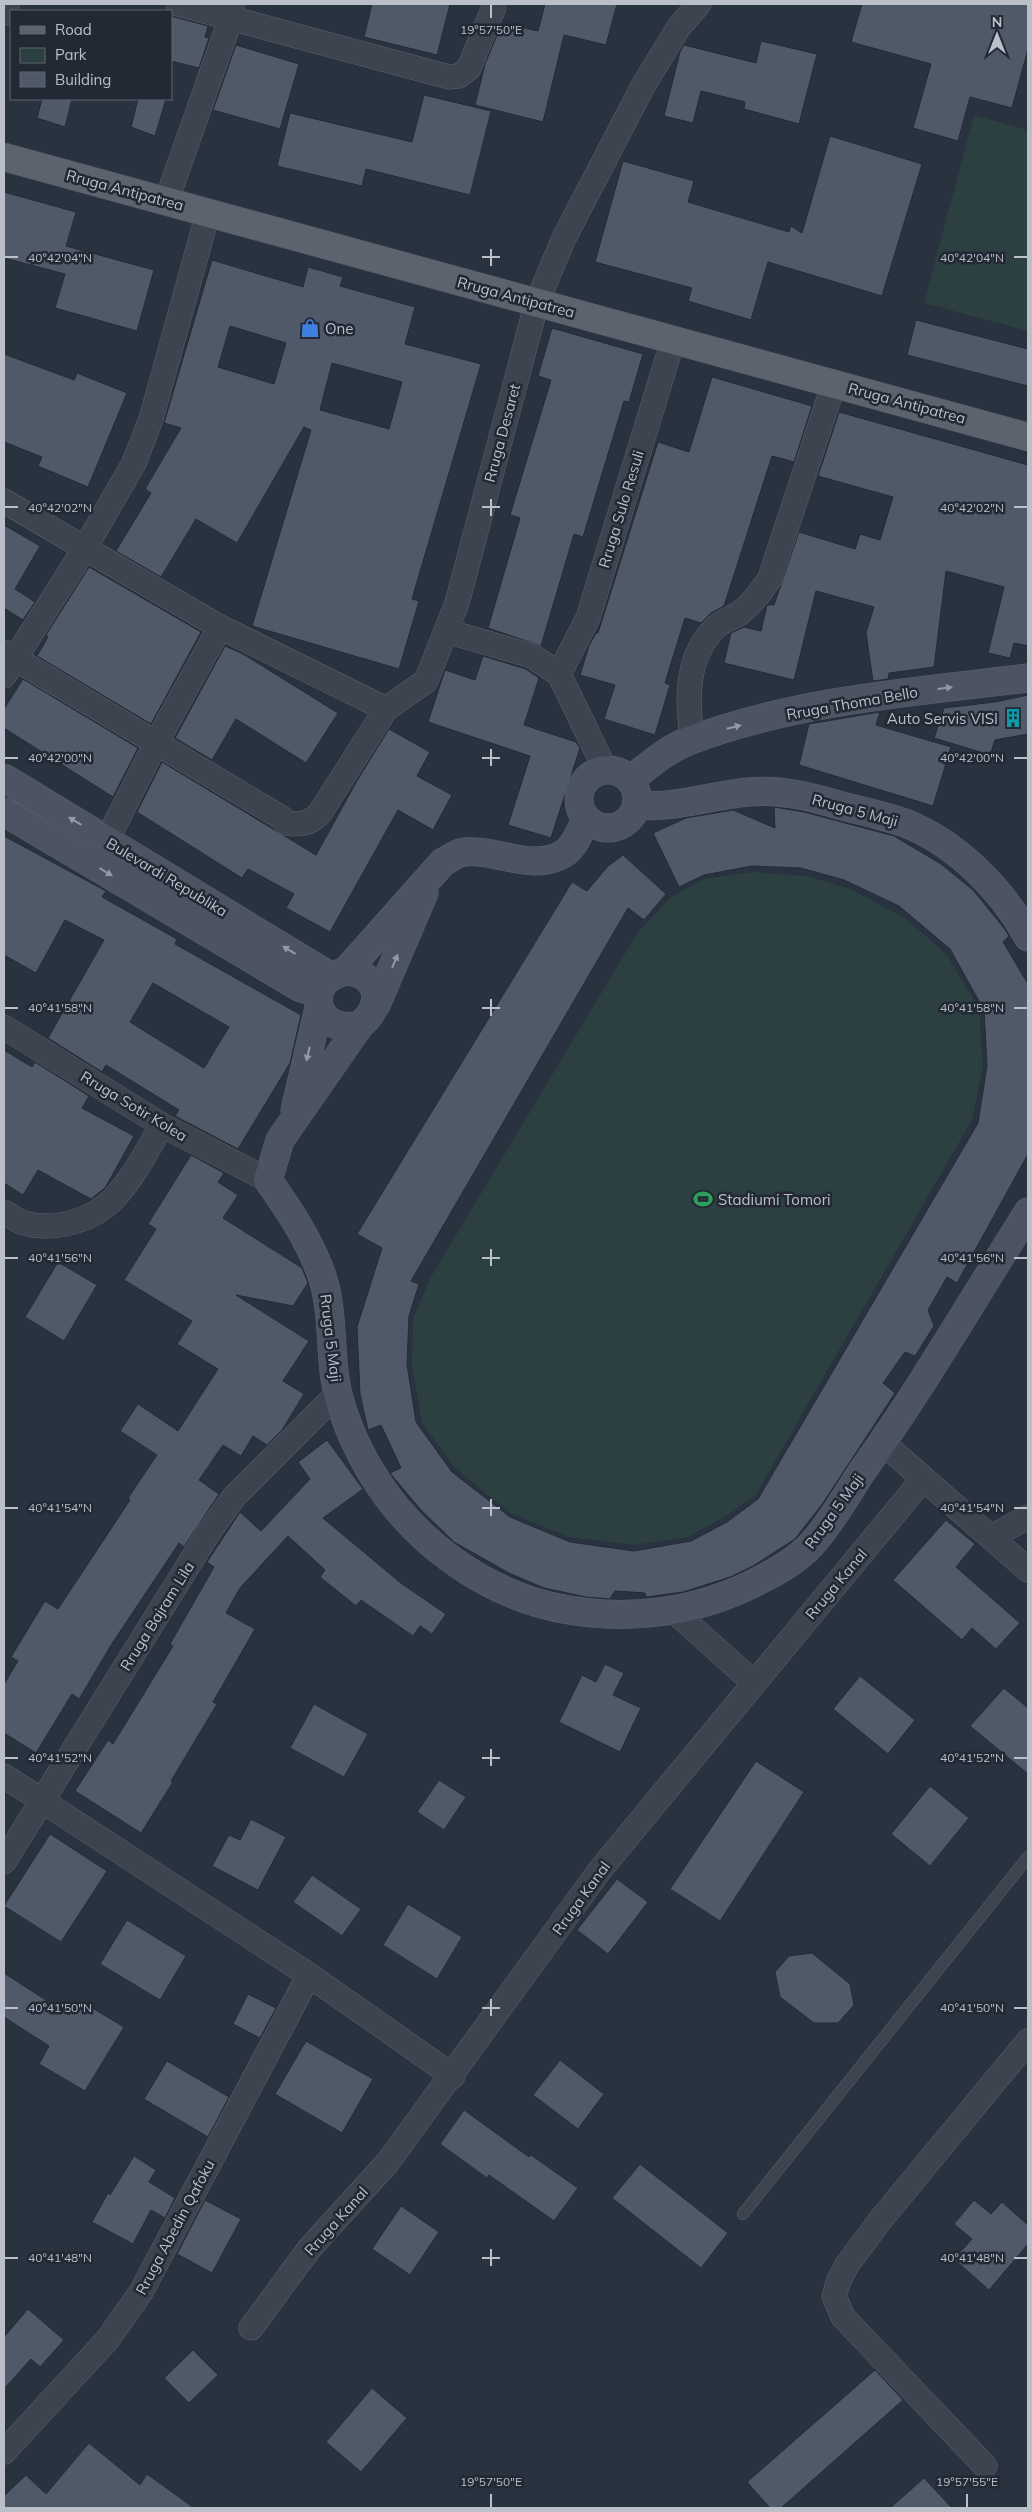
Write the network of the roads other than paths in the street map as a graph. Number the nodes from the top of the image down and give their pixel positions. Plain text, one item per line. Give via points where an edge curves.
1 (7, 4) edge
2 (178, 4) edge
3 (699, 4) edge
4 (494, 7) dead end
5 (232, 11) edge
6 (4, 13) edge
7 (4, 157) edge
8 (166, 202) junction
9 (208, 213) junction
10 (537, 302) junction
11 (673, 340) junction
12 (834, 383) junction
13 (1028, 437) edge
14 (4, 501) edge
15 (85, 548) junction
16 (220, 628) junction
17 (446, 631) junction
18 (8, 662) edge
19 (559, 674) junction
20 (1028, 678) edge
21 (386, 709) junction
22 (693, 740) junction
23 (156, 743) junction
24 (4, 778) edge
25 (624, 785) junction
26 (4, 812) edge
27 (586, 819) junction
28 (107, 840) junction
29 (433, 871) junction
30 (1027, 932) edge
31 (329, 987) junction
32 (368, 1015) junction
33 (4, 1027) edge
34 (162, 1125) junction
35 (292, 1126) junction
36 (268, 1180) junction
37 (4, 1212) edge
38 (1028, 1212) edge
39 (338, 1392) junction
40 (883, 1442) junction
41 (923, 1478) junction
42 (1028, 1517) edge
43 (991, 1538) junction
44 (1028, 1570) edge
45 (674, 1611) junction
46 (754, 1683) junction
47 (4, 1776) edge
48 (42, 1803) junction
49 (1028, 1857) edge
50 (4, 1862) edge
51 (309, 1975) junction
52 (1028, 2040) edge
53 (453, 2076) junction
54 (743, 2214) dead end
55 (251, 2328) dead end
56 (4, 2452) edge
57 (986, 2466) dead end

1 - 6 street
2 - 5 street
3 - 10 street, Rruga Desaret via 679,27 643,86 564,238
4 - 5 street via 469,68 459,76 449,76
5 - 8 street
7 - 8 main road, Rruga Antipatrea
8 - 9 main road, Rruga Antipatrea
9 - 10 main road, Rruga Antipatrea
9 - 15 street via 151,419 122,488
10 - 11 main road, Rruga Antipatrea
10 - 17 street, Rruga Desaret via 457,603
11 - 12 main road, Rruga Antipatrea
11 - 19 street, Rruga Sulo Resuli via 588,618
12 - 13 main road, Rruga Antipatrea
12 - 22 street via 770,578 755,600 706,636 693,661 688,691
14 - 15 street
15 - 16 street
15 - 18 street
16 - 21 street
16 - 23 street
17 - 19 street via 532,656
17 - 21 street, Rruga Desaret via 426,682
18 - 23 street, Rruga Desaret
19 - 25 street
22 -> 20 street, Rruga Thoma Bello via 809,708 860,698
21 - 23 street, Rruga Desaret via 320,813 313,821 299,825 286,823
22 - 25 street, Rruga Thoma Bello via 662,756
23 - 28 street
28 -> 24 street, Bulevardi Republika
25 - 27 street, Rruga Thoma Bello via 631,817 609,829
25 - 27 street, Rruga Thoma Bello via 593,774 579,795 580,808
25 - 30 street, Rruga 5 Maji via 659,806 750,792 778,791 906,824 943,844 972,866 997,892
26 -> 31 street, Bulevardi Republika via 299,987
27 - 29 street via 564,854 543,860 521,860 459,853
31 -> 28 street, Bulevardi Republika
29 - 31 street
32 -> 29 street
31 - 32 street via 325,1018 335,1026 348,1028
31 - 32 street via 359,973 370,981 375,992
31 -> 35 street
32 - 35 street
33 - 34 street, Rruga Sotir Kolea
34 - 36 street, Rruga Sotir Kolea
34 - 37 street via 116,1197 99,1211 58,1226 22,1222
35 - 36 street via 280,1140
36 - 39 street, Rruga 5 Maji via 292,1214 322,1275
38 - 40 street, Rruga 5 Maji
39 - 45 street, Rruga 5 Maji via 359,1449 394,1505 435,1547 468,1571 512,1594 566,1609 638,1615
39 - 48 street, Rruga Bajram Lila via 234,1497 209,1532
40 - 41 street
40 - 45 street, Rruga 5 Maji via 807,1550 740,1591
41 - 43 street
41 - 46 street, Rruga Kanal
42 - 43 street
43 - 44 street
45 - 46 street
46 - 53 street, Rruga Kanal via 600,1870
47 - 48 street
48 - 50 street, Rruga Bajram Lila
48 - 51 street
49 - 54 lane
51 - 53 street
51 - 56 street, Rruga Abedin Qafoku via 142,2292 108,2339
52 - 57 street via 876,2225 838,2280 834,2296 843,2318
53 - 55 street, Rruga Kanal via 388,2162 309,2249

